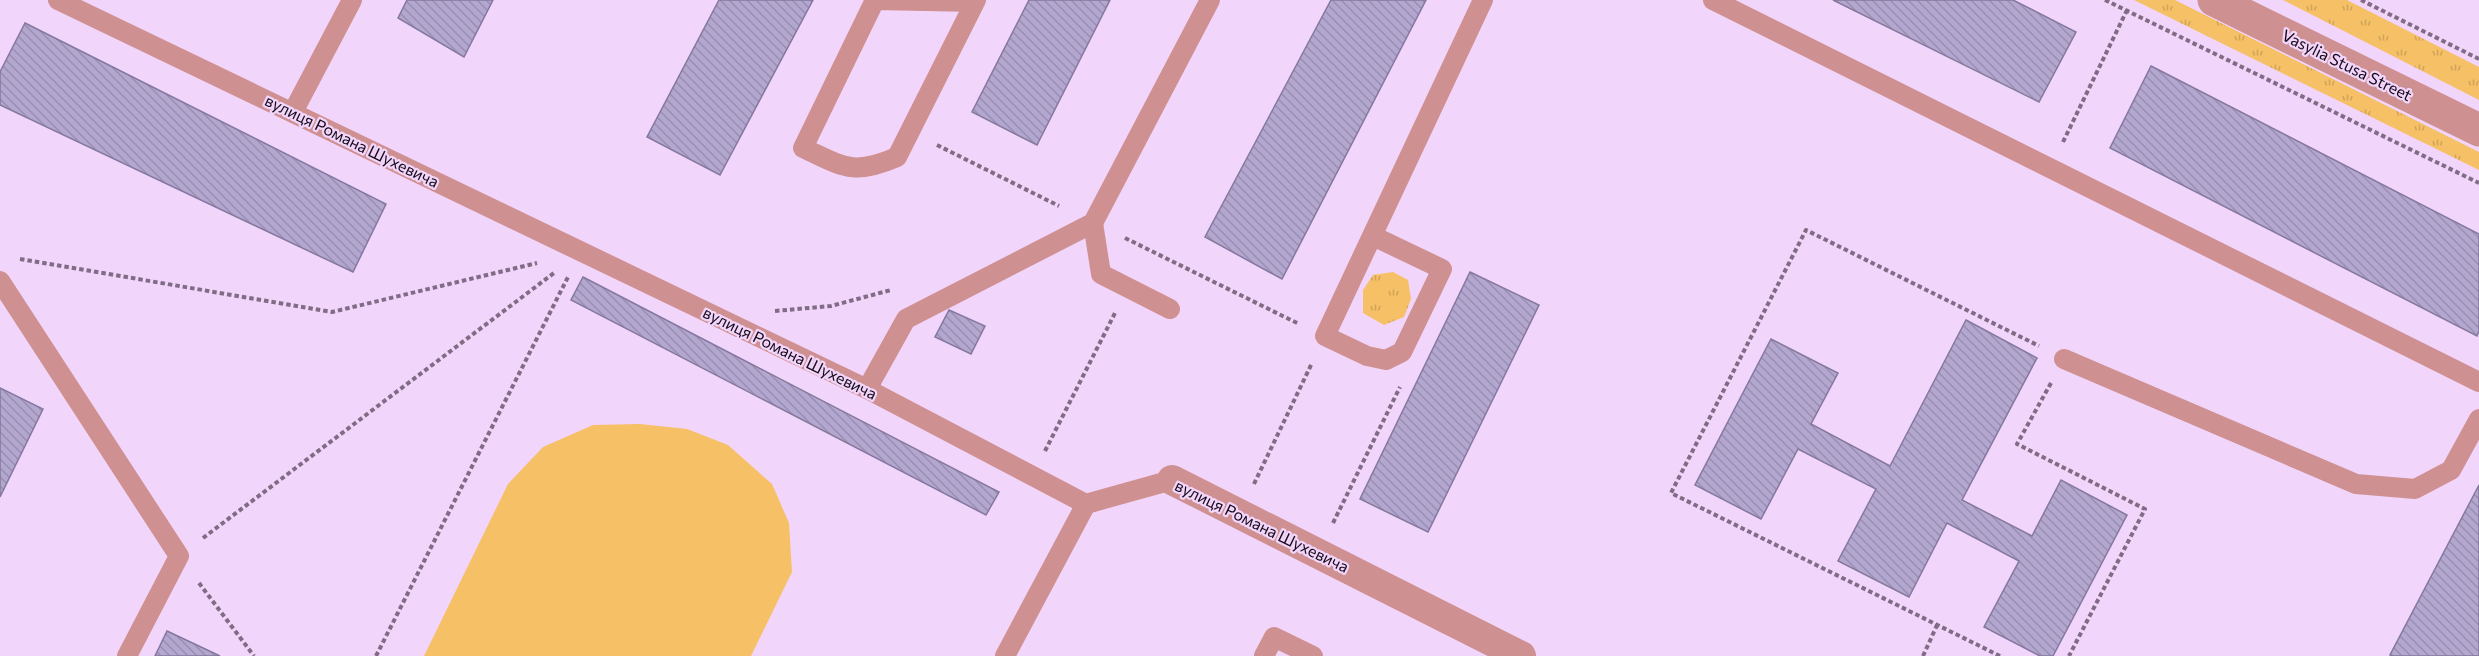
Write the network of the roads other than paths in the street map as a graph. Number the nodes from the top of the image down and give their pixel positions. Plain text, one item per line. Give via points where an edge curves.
1 (58, 0) edge
2 (352, 0) edge
3 (1210, 0) edge
4 (1483, 0) edge
5 (1713, 0) edge
6 (2214, 0) edge
7 (975, 1) edge
8 (293, 112) junction
9 (2479, 130) edge
10 (1093, 223) junction
11 (1373, 236) junction
12 (0, 281) edge
13 (1170, 309) dead end
14 (2064, 359) road end
15 (2479, 382) edge
16 (867, 389) junction
17 (2479, 418) edge
18 (1172, 480) joint
19 (1086, 504) junction
20 (127, 656) edge
21 (1005, 656) edge
22 (1264, 656) edge
23 (1313, 656) edge
24 (1521, 656) edge

1 - 8 lane, вулиця Романа Шухевича
2 - 8 lane
3 - 10 lane
4 - 11 lane
5 - 15 lane
6 - 9 street, Vasylia Stusa Street
7 - 7 lane via 897,157 876,166 848,169 803,148 875,0
8 - 16 lane, вулиця Романа Шухевича
10 - 13 lane via 1101,274
10 - 16 lane via 906,319
11 - 11 lane via 1324,336 1386,360 1402,352 1442,268
12 - 20 lane via 179,556
14 - 17 lane via 2356,484 2415,489 2451,470
16 - 19 lane, вулиця Романа Шухевича
18 - 19 lane, вулиця Романа Шухевича
18 - 24 street, вулиця Романа Шухевича
19 - 21 lane
22 - 23 lane via 1274,637

